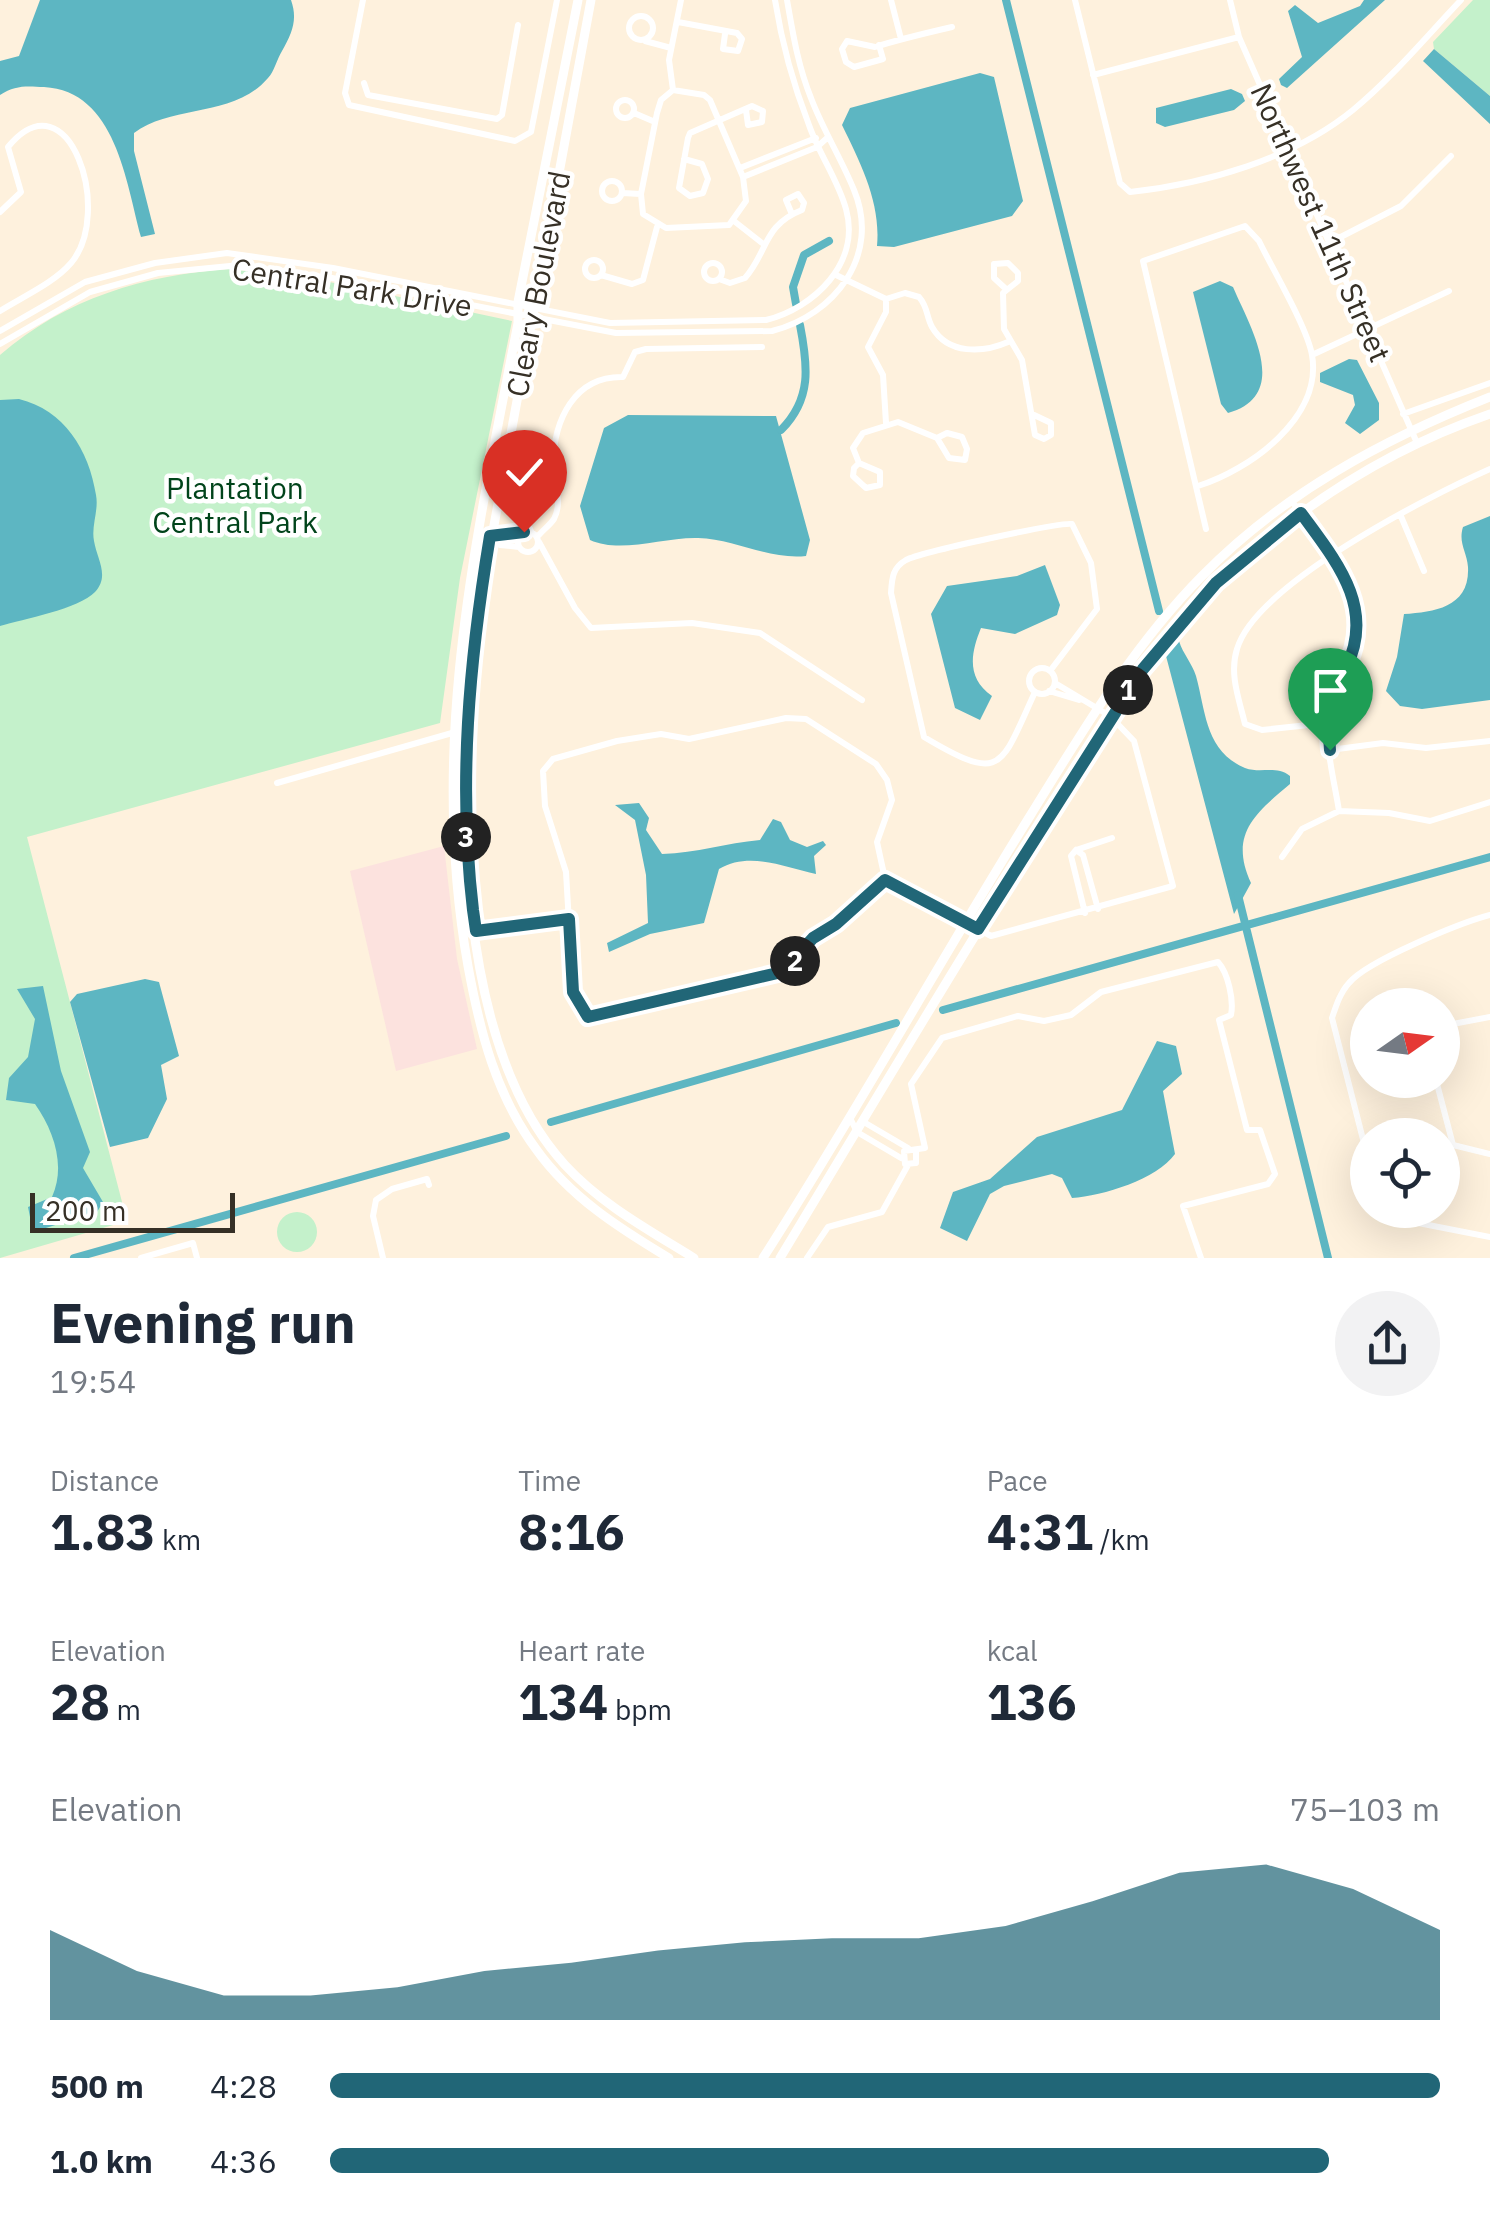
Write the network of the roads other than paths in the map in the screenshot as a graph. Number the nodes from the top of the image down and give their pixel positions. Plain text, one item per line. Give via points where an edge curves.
1 (363, 0) edge
2 (557, 0) edge
3 (578, 0) edge
4 (591, 0) edge
5 (681, 0) edge
6 (775, 0) edge
7 (787, 0) edge
8 (891, 0) edge
9 (1075, 0) edge
10 (1230, 0) edge
11 (1461, 0) edge
12 (678, 22) junction
13 (518, 25) dead end
14 (952, 26) dead end
15 (725, 34) dead end
16 (1239, 37) junction
17 (901, 38) junction
18 (644, 41) dead end
19 (879, 45) junction
20 (672, 48) junction
21 (1092, 76) junction
22 (364, 83) dead end
23 (673, 90) junction
24 (440, 109) junction
25 (746, 110) dead end
26 (634, 113) dead end
27 (718, 118) junction
28 (656, 122) junction
29 (437, 126) junction
30 (813, 138) junction
31 (827, 138) junction
32 (817, 147) junction
33 (1288, 150) junction
34 (1451, 156) dead end
35 (684, 158) junction
36 (740, 168) junction
37 (743, 177) junction
38 (622, 192) dead end
39 (642, 194) junction
40 (0, 212) edge
41 (791, 212) dead end
42 (734, 221) junction
43 (657, 226) junction
44 (1329, 243) junction
45 (762, 244) junction
46 (836, 275) junction
47 (601, 276) dead end
48 (719, 280) dead end
49 (850, 281) junction
50 (1006, 289) junction
51 (1448, 291) dead end
52 (886, 299) junction
53 (518, 302) junction
54 (533, 306) junction
55 (0, 312) edge
56 (517, 314) junction
57 (531, 318) junction
58 (1367, 329) junction
59 (0, 331) edge
60 (1008, 342) junction
61 (0, 344) edge
62 (762, 347) dead end
63 (1312, 355) junction
64 (1490, 383) edge
65 (1490, 397) edge
66 (1032, 414) dead end
67 (1403, 414) junction
68 (1490, 414) edge
69 (886, 422) junction
70 (1410, 428) junction
71 (937, 438) junction
72 (1417, 442) junction
73 (859, 463) junction
74 (1490, 468) edge
75 (1198, 486) junction
76 (1291, 500) junction
77 (1301, 513) junction
78 (1400, 514) junction
79 (1206, 528) dead end
80 (478, 534) junction
81 (492, 536) junction
82 (520, 536) junction
83 (538, 539) junction
84 (520, 547) junction
85 (531, 552) junction
86 (1332, 555) junction
87 (547, 560) junction
88 (1424, 571) dead end
89 (1308, 666) dead end
90 (1050, 671) junction
91 (1055, 682) junction
92 (1336, 682) junction
93 (1035, 692) junction
94 (1049, 692) junction
95 (862, 700) dead end
96 (1079, 700) junction
97 (1098, 708) junction
98 (1110, 716) junction
99 (1327, 722) junction
100 (452, 734) junction
101 (465, 734) junction
102 (1490, 741) edge
103 (1330, 750) junction
104 (277, 783) dead end
105 (1490, 802) edge
106 (1339, 811) junction
107 (1112, 838) dead end
108 (1076, 850) junction
109 (1282, 857) dead end
110 (885, 880) junction
111 (1098, 909) junction
112 (1085, 913) junction
113 (1490, 916) edge
114 (569, 919) junction
115 (965, 921) junction
116 (978, 929) junction
117 (476, 931) junction
118 (462, 932) junction
119 (1490, 1017) edge
120 (1460, 1023) edge
121 (1441, 1098) edge
122 (1358, 1118) edge
123 (851, 1120) junction
124 (864, 1122) junction
125 (858, 1132) junction
126 (912, 1149) junction
127 (1490, 1154) edge
128 (905, 1162) junction
129 (428, 1185) dead end
130 (1444, 1228) edge
131 (1490, 1237) edge
132 (141, 1258) edge
133 (197, 1258) edge
134 (382, 1258) edge
135 (669, 1258) edge
136 (694, 1258) edge
137 (763, 1258) edge
138 (780, 1258) edge
139 (808, 1258) edge
140 (1201, 1258) edge

1 - 29 street via 346,102 356,110
2 - 29 street via 529,136 515,140
3 - 53 street, Cleary Boulevard
4 - 54 street, Cleary Boulevard
5 - 12 street
6 - 30 street
7 - 31 street via 800,68
8 - 17 street
9 - 21 street
10 - 16 street, Northwest 11th Street
11 - 33 street via 1353,110
12 - 15 street
12 - 20 street
13 - 24 street via 502,115 491,119
14 - 17 street
16 - 21 street
16 - 33 street, Northwest 11th Street
17 - 19 street
18 - 20 street
19 - 19 street via 848,41 842,49 854,67 883,59
20 - 23 street
21 - 33 street via 1120,182 1130,192
22 - 24 street via 368,95
23 - 27 street via 704,95
23 - 28 street via 662,100
24 - 29 street
25 - 27 street
26 - 28 street
27 - 35 street via 690,133
27 - 36 street
28 - 39 street
30 - 31 street
30 - 32 street
30 - 36 street
31 - 32 street
31 - 49 street via 861,215
32 - 37 street
32 - 46 street via 847,212
33 - 44 street, Northwest 11th Street
34 - 44 street via 1401,206
35 - 35 street via 702,164 708,179 703,193 690,196 679,188
36 - 37 street
37 - 42 street via 746,201
38 - 39 street
39 - 43 street via 642,214
40 - 55 street via 21,192 8,147 20,132 32,128 67,136 80,152 87,180 82,242 72,262
41 - 45 street
42 - 43 street via 714,228
42 - 45 street
43 - 47 street via 644,280 632,284
44 - 58 street, Northwest 11th Street
45 - 48 street via 745,278
46 - 49 street
46 - 54 street, Central Park Drive via 807,302 766,320 610,323
49 - 52 street
49 - 57 street, Central Park Drive via 815,313 772,330 616,334
50 - 50 street via 994,278 994,264 1008,262 1018,273
50 - 60 street
51 - 58 street
52 - 60 street via 905,293 919,298 935,333 958,348 982,351
52 - 69 street via 868,348 883,375
53 - 54 street, Central Park Drive
53 - 56 street, Cleary Boulevard
53 - 59 street, Central Park Drive via 227,254 155,262 85,282
54 - 57 street, Cleary Boulevard
56 - 57 street, Central Park Drive
56 - 61 street, Central Park Drive via 304,274 198,268 90,292
56 - 80 street, Cleary Boulevard
57 - 81 street, Cleary Boulevard
58 - 63 street
58 - 67 street, Northwest 11th Street
60 - 66 street via 1022,360
62 - 83 street via 646,348 635,352 624,377 609,376 575,394 562,409 552,466 559,488 555,517
63 - 75 street via 1302,410 1288,429 1227,474
63 - 75 street via 1254,231 1245,226 1143,261
64 - 67 street
65 - 70 street
67 - 70 street, Northwest 11th Street
68 - 72 street
69 - 71 street via 910,424
69 - 73 street via 856,440
70 - 72 street, Northwest 11th Street
70 - 76 street
71 - 71 street via 949,458 964,460 962,437
72 - 77 street
73 - 73 street via 858,482 880,485 880,472
74 - 78 street
75 - 79 street
76 - 77 street
76 - 97 street via 1203,574 1132,656
77 - 86 street
77 - 98 street via 1216,583
78 - 86 street
78 - 88 street
80 - 81 street
80 - 100 street, Cleary Boulevard
81 - 82 street
81 - 84 street via 500,545
81 - 101 street, Cleary Boulevard
82 - 83 street via 530,531
82 - 84 street
83 - 85 street
83 - 87 street
84 - 85 street
85 - 87 street
86 - 92 street via 1354,592 1358,619 1357,641
86 - 99 street via 1241,637 1232,668 1251,729
87 - 95 street via 591,628 692,623 760,633
89 - 92 street
90 - 91 street
90 - 93 street via 1031,673
90 - 93 street via 1097,609 1091,563 1072,524 930,552 892,574 924,737 971,764 988,764 1009,748
91 - 94 street
91 - 96 street
92 - 99 street
93 - 94 street
94 - 96 street
96 - 97 street
97 - 98 street
97 - 115 street
98 - 111 street via 1134,740 1173,886
98 - 116 street
99 - 103 street
100 - 101 street
100 - 104 street
100 - 118 street, Cleary Boulevard
101 - 117 street, Cleary Boulevard via 465,824
102 - 103 street
103 - 106 street
105 - 106 street via 1430,821
106 - 109 street via 1302,829
107 - 108 street
108 - 111 street
108 - 112 street via 1071,856
110 - 114 street via 782,972 588,1017 573,992
110 - 114 street via 877,842 892,800 888,780 876,764 806,719 786,718 688,739 661,734 617,740 553,759 541,779 563,854
110 - 115 street
111 - 112 street
112 - 116 street via 1005,934
113 - 122 street via 1454,926 1350,981 1332,1018
114 - 117 street
115 - 116 street
115 - 123 street
116 - 124 street
117 - 118 street
117 - 136 street, Cleary Boulevard via 503,1057 534,1124 600,1198
118 - 135 street, Cleary Boulevard via 492,1065 524,1132 590,1207
119 - 120 street
121 - 127 street via 1453,1145
123 - 124 street
123 - 125 street
123 - 137 street
124 - 125 street
124 - 126 street
125 - 128 street
125 - 138 street
126 - 128 street
126 - 128 street via 918,1160
126 - 140 street via 925,1148 911,1084 942,1038 1018,1016 1044,1021 1071,1015 1101,992 1212,961 1224,970 1233,1008 1220,1020 1247,1130 1265,1135 1275,1174 1261,1186 1183,1206
128 - 139 street via 882,1212 828,1226
129 - 134 street via 427,1179 392,1188 376,1200
130 - 131 street
132 - 133 street via 194,1243

